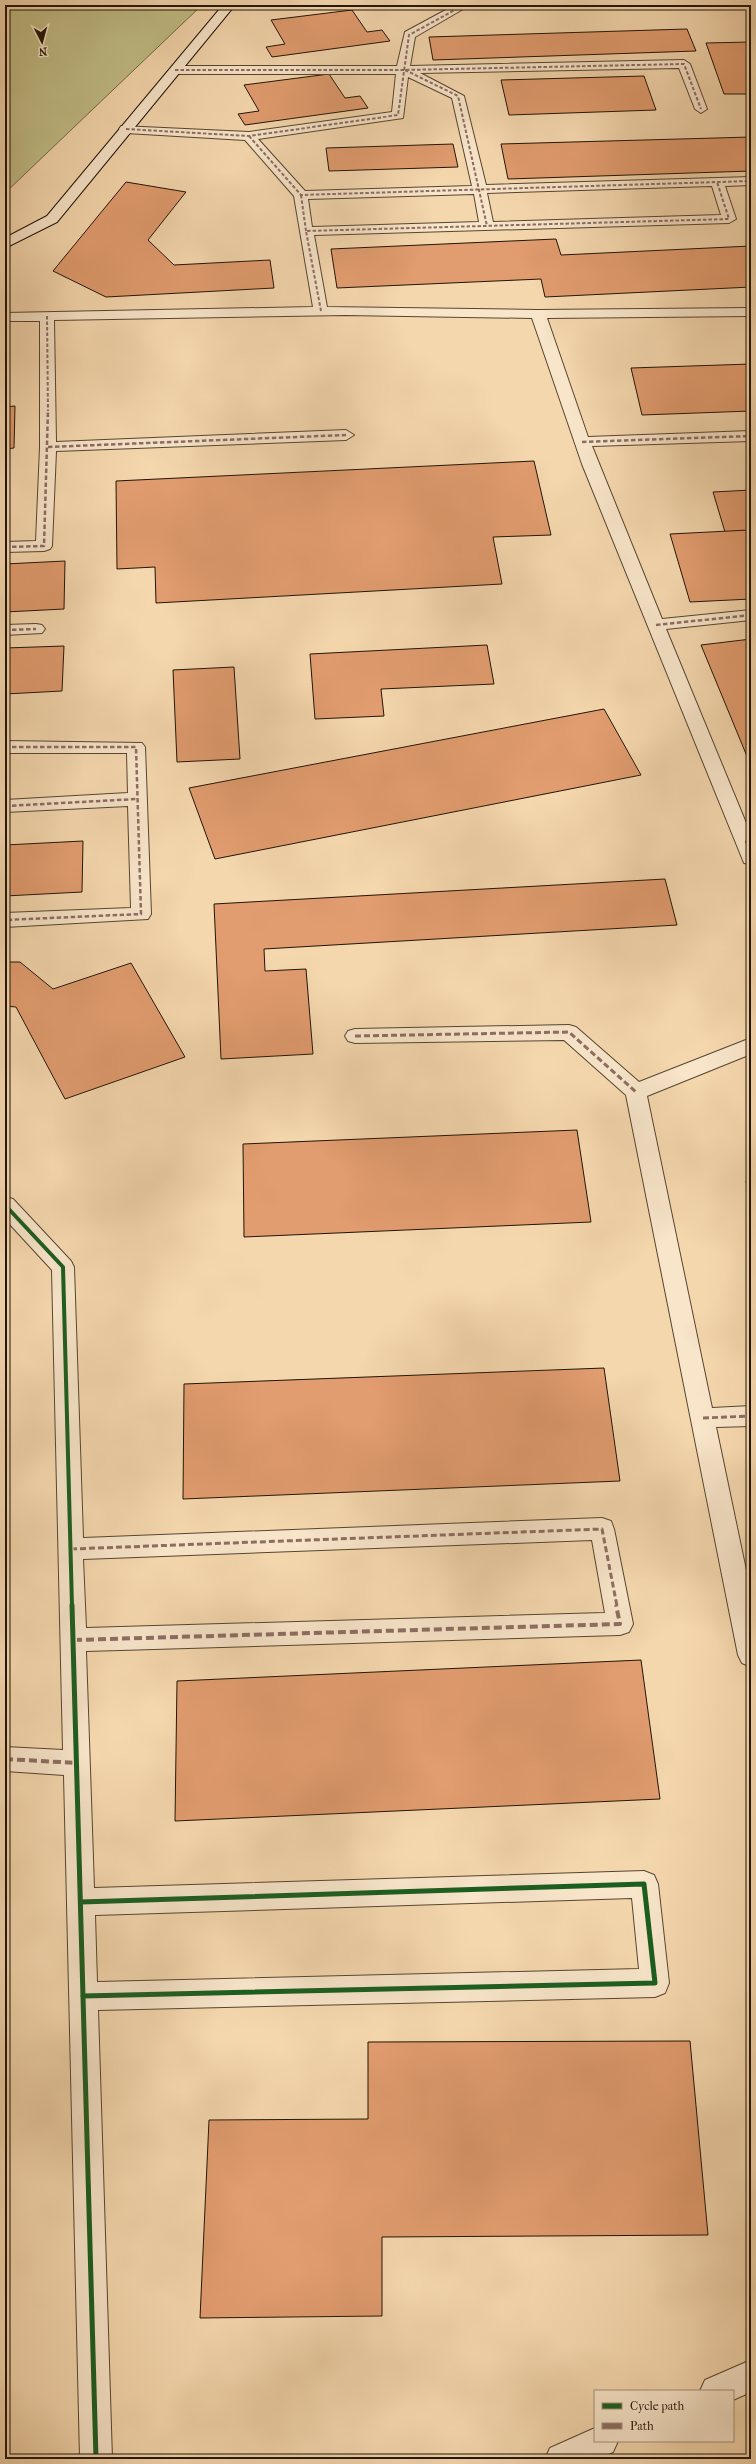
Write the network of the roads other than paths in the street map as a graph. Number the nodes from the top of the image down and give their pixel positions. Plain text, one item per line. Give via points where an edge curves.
1 (229, 5) edge
2 (464, 5) edge
3 (175, 70) junction
4 (403, 70) junction
5 (701, 109) dead end
6 (126, 129) junction
7 (249, 136) junction
8 (751, 181) edge
9 (717, 182) junction
10 (480, 190) junction
11 (301, 195) junction
12 (487, 226) junction
13 (306, 231) junction
14 (5, 244) edge
15 (321, 311) junction
16 (751, 312) edge
17 (538, 314) junction
18 (46, 316) junction
19 (5, 317) edge
20 (346, 435) dead end
21 (751, 436) edge
22 (582, 442) junction
23 (48, 447) junction
24 (5, 547) edge
25 (751, 615) edge
26 (656, 625) junction
27 (36, 629) dead end
28 (5, 630) edge
29 (5, 747) edge
30 (137, 799) junction
31 (5, 806) edge
32 (749, 847) edge
33 (5, 920) edge
34 (355, 1036) dead end
35 (751, 1046) edge
36 (636, 1092) junction
37 (5, 1205) edge
38 (751, 1416) edge
39 (703, 1418) junction
40 (71, 1549) junction
41 (74, 1640) junction
42 (751, 1655) edge
43 (5, 1759) edge
44 (77, 1763) junction
45 (81, 1902) junction
46 (83, 1996) junction
47 (751, 2376) edge
48 (718, 2390) edge
49 (600, 2442) edge
50 (96, 2459) edge
51 (561, 2459) edge

1 - 3 street
2 - 4 street via 409,35
3 - 4 street
3 - 6 street
4 - 5 street via 684,64
4 - 7 street via 398,115
4 - 10 street via 458,96
6 - 7 street
6 - 14 street via 52,219
7 - 11 street
8 - 9 street
9 - 10 street
9 - 12 street via 729,219
10 - 11 street
10 - 12 street
11 - 13 street
12 - 13 street
13 - 15 street
15 - 17 street
15 - 18 street
16 - 17 street
17 - 22 street
18 - 19 street
18 - 23 street
20 - 23 street
21 - 22 street
22 - 26 street
23 - 24 street via 44,546
25 - 26 street
26 - 32 street
27 - 28 street
29 - 30 street via 136,747
30 - 31 street
30 - 33 street via 141,914
34 - 36 street via 569,1032
35 - 36 street
36 - 39 street
37 - 40 street via 63,1267
38 - 39 street
39 - 42 street
40 - 41 street
40 - 41 street via 602,1529 620,1624
41 - 44 street
43 - 44 street
44 - 45 street
45 - 46 street
45 - 46 street via 644,1884 655,1983
46 - 50 street
47 - 48 street
49 - 51 street

